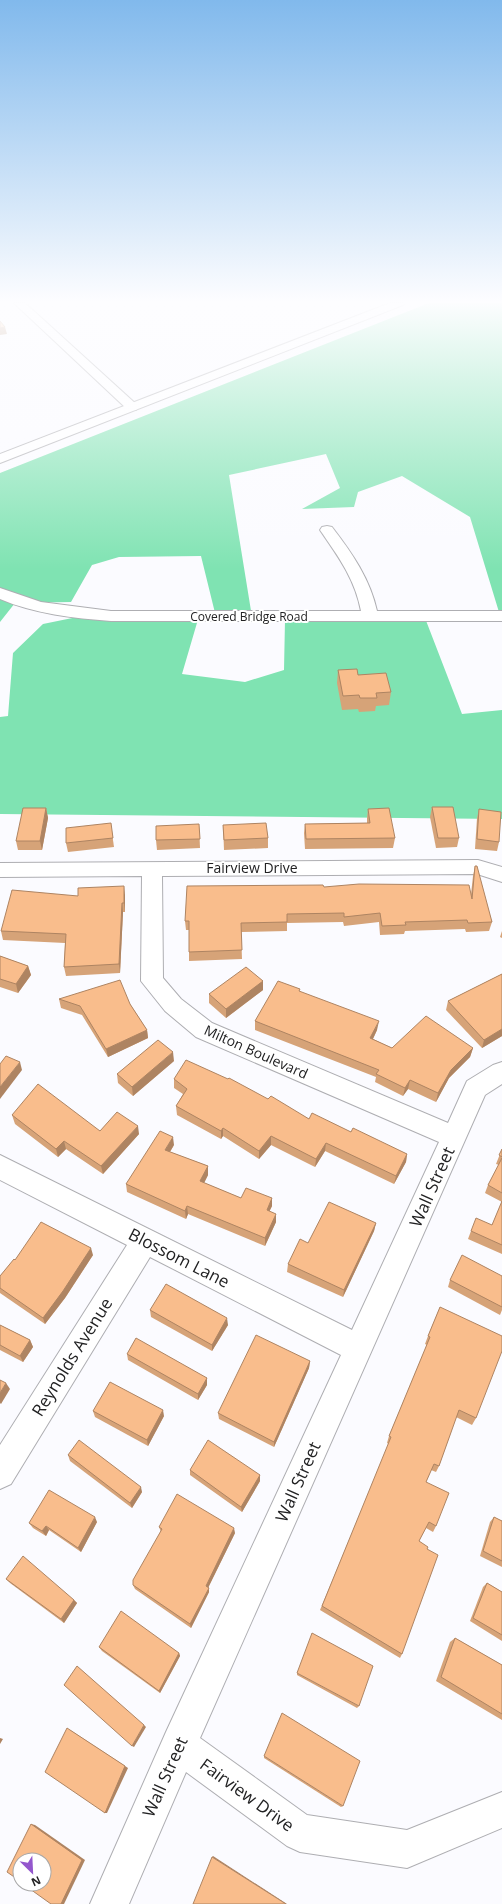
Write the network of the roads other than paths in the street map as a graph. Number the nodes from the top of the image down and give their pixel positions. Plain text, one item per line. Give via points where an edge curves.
1 (116, 392) edge
2 (171, 392) edge
3 (132, 407) junction
4 (0, 459) edge
5 (327, 530) dead end
6 (0, 593) edge
7 (502, 616) edge
8 (370, 617) junction
9 (152, 869) junction
10 (0, 870) edge
11 (502, 875) edge
12 (502, 1072) edge
13 (454, 1137) junction
14 (0, 1167) edge
15 (145, 1240) junction
16 (359, 1349) junction
17 (0, 1473) edge
18 (179, 1745) junction
19 (502, 1810) edge
20 (109, 1904) edge

1 - 3 street
2 - 3 street
3 - 4 street
5 - 8 street via 355,569 366,595
6 - 8 street, Covered Bridge Road via 54,609 111,616
7 - 8 street, Covered Bridge Road
9 - 10 street, Fairview Drive
9 - 11 street, Fairview Drive via 478,867
9 - 13 street, Milton Boulevard via 152,981 173,1005 204,1030
12 - 13 street, Wall Street via 476,1088
13 - 16 street, Wall Street
14 - 15 street, Blossom Lane
15 - 16 street, Blossom Lane
15 - 17 street, Reynolds Avenue
16 - 18 street, Wall Street
18 - 19 street, Fairview Drive via 300,1833 407,1849
18 - 20 street, Wall Street

